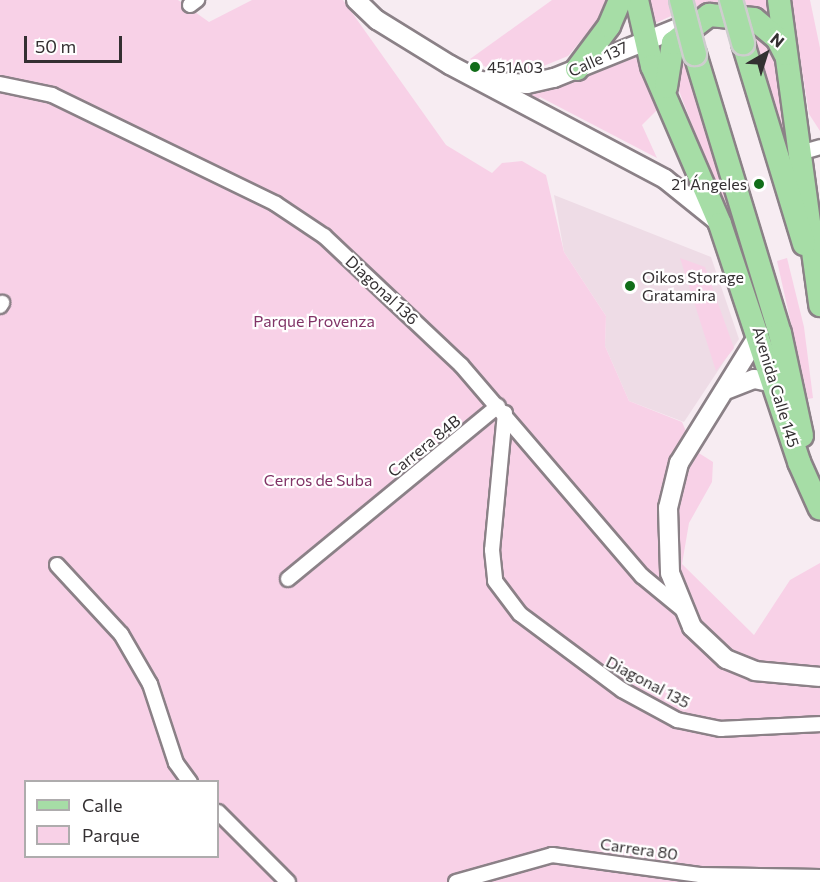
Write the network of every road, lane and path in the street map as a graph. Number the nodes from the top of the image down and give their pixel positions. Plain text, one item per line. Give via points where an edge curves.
1 (356, 0) edge
2 (620, 0) edge
3 (637, 0) edge
4 (681, 0) edge
5 (731, 0) edge
6 (779, 0) edge
7 (695, 21) junction
8 (644, 38) junction
9 (789, 66) junction
10 (577, 69) junction
11 (465, 73) junction
12 (0, 84) edge
13 (677, 120) junction
14 (689, 147) junction
15 (812, 149) edge
16 (665, 179) junction
17 (720, 224) junction
18 (819, 301) edge
19 (820, 305) edge
20 (759, 334) junction
21 (774, 383) junction
22 (727, 390) junction
23 (501, 410) junction
24 (819, 507) edge
25 (57, 565) dead end
26 (288, 579) dead end
27 (682, 609) junction
28 (820, 677) edge
29 (820, 724) edge
30 (189, 780) edge
31 (219, 813) edge
32 (820, 877) edge
33 (700, 878) edge
34 (288, 882) edge
35 (456, 882) edge

1 - 11 street, Calle 137 via 383,24
2 - 10 main road via 605,32
3 - 8 main road, Avenida Calle 145
4 - 24 main road, Avenida Calle 145, bridge via 780,333
5 - 18 main road, bridge
6 - 9 main road
7 - 8 street, Calle 137
7 - 9 main road via 724,13 754,19 777,38
7 - 13 main road via 673,43 666,59 665,86
8 - 10 street, Calle 137
8 - 13 main road, Avenida Calle 145
9 - 15 main road
10 - 11 street, Calle 137 via 527,84 498,84
11 - 16 street, Calle 137
12 - 23 street, Diagonal 136 via 52,95 276,204 324,236
13 - 14 main road, Avenida Calle 145
14 - 16 street via 683,167
14 - 17 main road, Avenida Calle 145
15 - 18 main road
16 - 17 street, Calle 137
17 - 20 main road, Avenida Calle 145
18 - 19 main road
20 - 21 main road, Avenida Calle 145
20 - 22 street, Diagonal 136
21 - 22 street via 744,380
21 - 24 main road, Avenida Calle 145
22 - 27 street, Diagonal 136 via 692,438 672,484 667,544
23 - 26 street, Carrera 84B
23 - 27 street, Diagonal 136 via 642,576
23 - 29 street, Diagonal 135 via 492,550 495,581 520,614 570,655 677,720 721,729
25 - 30 street via 121,634 150,684 176,763
27 - 28 street, Diagonal 136 via 701,639 741,667
31 - 34 street
32 - 33 street, Carrera 80
33 - 35 street, Carrera 80 via 552,855

